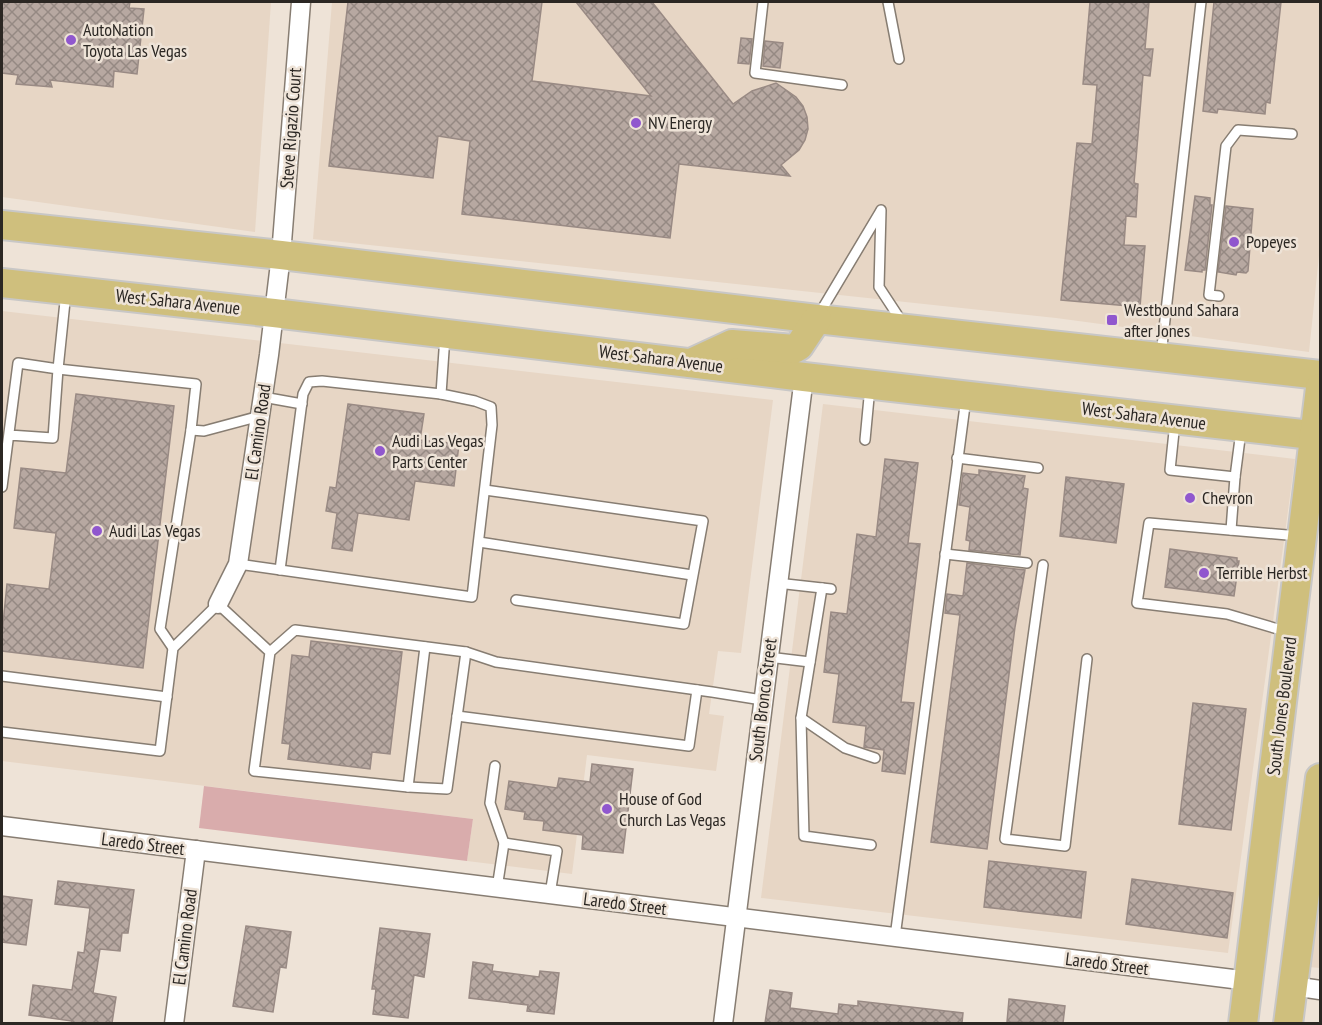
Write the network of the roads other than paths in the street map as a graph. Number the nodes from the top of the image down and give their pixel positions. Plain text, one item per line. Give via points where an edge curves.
1 (301, 2) edge
2 (763, 2) edge
3 (888, 2) edge
4 (1201, 2) edge
5 (899, 59) dead end
6 (843, 85) dead end
7 (1292, 134) dead end
8 (2, 225) edge
9 (281, 255) junction
10 (2, 283) edge
11 (66, 290) junction
12 (1219, 296) dead end
13 (274, 313) junction
14 (817, 319) junction
15 (906, 329) junction
16 (446, 333) junction
17 (1161, 358) junction
18 (691, 363) junction
19 (58, 369) junction
20 (1320, 375) edge
21 (804, 377) junction
22 (871, 385) junction
23 (1320, 388) edge
24 (441, 394) junction
25 (966, 395) junction
26 (263, 397) junction
27 (302, 404) junction
28 (260, 416) junction
29 (1176, 419) junction
30 (1241, 427) junction
31 (192, 430) junction
32 (9, 435) junction
33 (1317, 435) edge
34 (865, 440) dead end
35 (957, 458) junction
36 (1038, 468) dead end
37 (1235, 477) junction
38 (2, 487) edge
39 (485, 490) junction
40 (1231, 530) junction
41 (1302, 536) junction
42 (478, 542) junction
43 (945, 554) junction
44 (1027, 563) dead end
45 (238, 564) junction
46 (1043, 565) dead end
47 (280, 570) junction
48 (692, 575) junction
49 (777, 583) junction
50 (516, 600) dead end
51 (218, 604) junction
52 (1290, 633) junction
53 (425, 647) junction
54 (173, 648) junction
55 (270, 652) junction
56 (466, 652) junction
57 (768, 657) junction
58 (1087, 659) dead end
59 (810, 662) junction
60 (2, 676) edge
61 (697, 690) junction
62 (167, 697) junction
63 (762, 700) junction
64 (457, 716) junction
65 (801, 718) junction
66 (2, 732) edge
67 (875, 758) dead end
68 (495, 766) dead end
69 (1320, 778) edge
70 (408, 787) junction
71 (2, 826) edge
72 (1317, 831) edge
73 (504, 843) junction
74 (871, 845) dead end
75 (196, 850) junction
76 (497, 888) junction
77 (550, 894) junction
78 (736, 918) junction
79 (895, 937) junction
80 (1249, 981) junction
81 (1293, 986) junction
82 (1320, 990) edge
83 (174, 1023) edge
84 (723, 1023) edge
85 (1243, 1023) edge
86 (1262, 1023) edge
87 (1288, 1023) edge

1 - 9 street, Steve Rigazio Court
2 - 6 lane via 755,73
3 - 5 lane
4 - 17 lane
7 - 12 lane via 1238,130 1226,146 1209,295
8 - 9 main road
9 - 13 street, El Camino Road
9 - 14 main road
10 - 11 main road, West Sahara Avenue
11 - 13 main road, West Sahara Avenue
11 - 19 lane
13 - 16 main road, West Sahara Avenue
13 - 26 street, El Camino Road
14 - 15 main road
14 - 15 lane via 881,210 879,287
14 - 18 main road via 794,349 732,344
15 - 17 main road
16 - 18 main road, West Sahara Avenue
16 - 24 lane
17 - 20 main road
18 - 21 main road, West Sahara Avenue
19 - 31 lane via 196,384
19 - 32 lane via 18,363
19 - 32 lane via 53,438
21 - 22 main road, West Sahara Avenue
21 - 49 street, South Bronco Street
22 - 25 main road, West Sahara Avenue
22 - 34 lane
23 - 33 main road, South Jones Boulevard
24 - 27 lane via 322,381 309,382
24 - 39 lane via 491,407
25 - 29 main road, West Sahara Avenue
25 - 35 lane
26 - 27 lane
26 - 28 street, El Camino Road
27 - 47 lane
28 - 31 lane via 204,431
28 - 45 street, El Camino Road
29 - 30 main road, West Sahara Avenue
29 - 37 lane via 1170,470
30 - 33 main road, West Sahara Avenue
30 - 37 lane
31 - 54 lane via 160,629
32 - 38 lane
33 - 41 main road, South Jones Boulevard
35 - 36 lane
35 - 43 lane
37 - 40 lane
39 - 42 lane
39 - 48 lane via 703,521
40 - 41 lane
40 - 52 lane via 1149,523 1137,603 1227,614
41 - 52 main road, South Jones Boulevard
42 - 47 lane via 472,597
42 - 48 lane
43 - 44 lane
43 - 79 lane
45 - 47 lane
45 - 51 street, El Camino Road
46 - 58 lane via 1005,839 1065,846
48 - 50 lane via 684,624
49 - 57 street, South Bronco Street
49 - 59 lane via 827,589
51 - 54 lane
51 - 55 lane
52 - 80 main road, South Jones Boulevard
53 - 55 lane via 294,630
53 - 56 lane
53 - 70 lane
54 - 62 lane
55 - 70 lane via 254,771
56 - 61 lane via 496,662
56 - 64 lane
57 - 59 lane
57 - 63 street, South Bronco Street
59 - 65 lane
60 - 62 lane
61 - 63 lane
61 - 64 lane via 689,746
62 - 66 lane via 160,751
63 - 78 street, South Bronco Street
64 - 70 lane via 447,789
65 - 67 lane via 845,748
65 - 74 lane via 804,836
68 - 73 lane via 490,803
69 - 72 main road
71 - 75 street, Laredo Street
72 - 81 main road
73 - 76 lane
73 - 77 lane via 557,851
75 - 76 street, Laredo Street
75 - 83 street, El Camino Road
76 - 77 street, Laredo Street
77 - 78 street, Laredo Street
78 - 79 street, Laredo Street
78 - 84 street, South Bronco Street
79 - 80 street, Laredo Street
80 - 85 main road, South Jones Boulevard
80 - 86 main road via 1264,1003
81 - 82 street
81 - 87 main road

